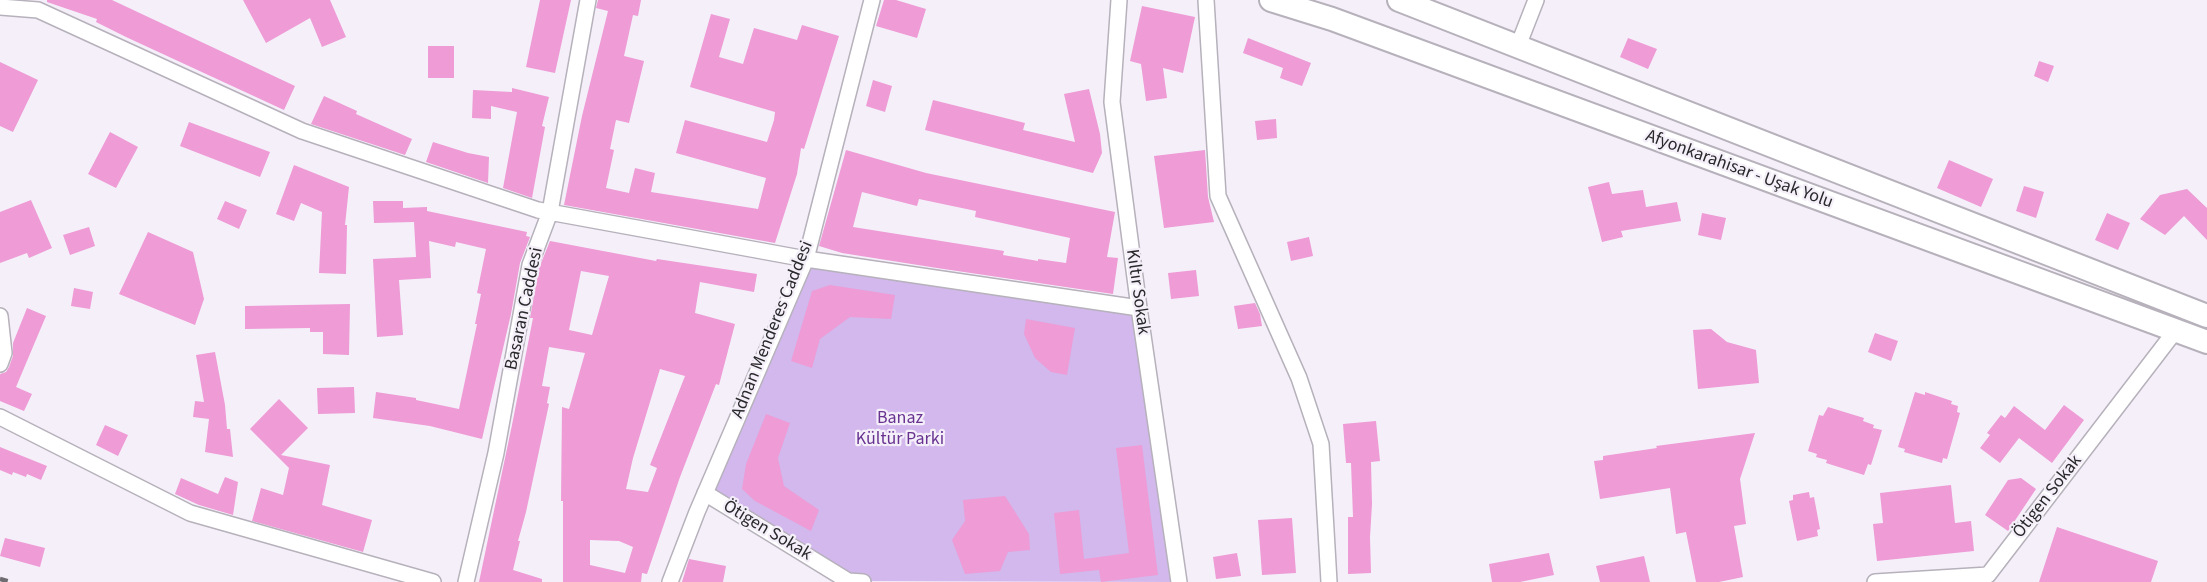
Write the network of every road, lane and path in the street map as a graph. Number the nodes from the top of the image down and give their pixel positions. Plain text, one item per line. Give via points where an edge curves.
1 (588, 0) edge
2 (872, 0) edge
3 (1119, 0) edge
4 (1206, 0) edge
5 (1271, 0) edge
6 (1400, 0) edge
7 (1536, 0) edge
8 (0, 7) edge
9 (1518, 46) junction
10 (550, 212) junction
11 (806, 259) junction
12 (1139, 308) junction
13 (0, 316) edge
14 (2207, 316) edge
15 (2176, 330) junction
16 (2207, 342) edge
17 (0, 364) edge
18 (0, 417) edge
19 (705, 493) junction
20 (433, 582) edge
21 (466, 582) edge
22 (670, 582) edge
23 (863, 582) edge
24 (1179, 582) edge
25 (1329, 582) edge
26 (1875, 582) edge

1 - 10 street, Basaran Caddesi
2 - 11 street, Adnan Menderes Caddesi
3 - 12 street, Kıltır Sokak via 1112,102
4 - 25 street via 1218,196 1299,378 1321,444
5 - 15 highway, Afyonkarahisar - Uşak Yolu via 1332,19
6 - 9 highway, Afyonkarahisar - Uşak Yolu
7 - 9 street
8 - 10 street via 38,10 302,131
9 - 14 highway, Afyonkarahisar - Uşak Yolu
10 - 11 street
10 - 21 street, Basaran Caddesi via 531,265 496,453
11 - 12 street
11 - 19 street, Adnan Menderes Caddesi
12 - 24 street, Kıltır Sokak
13 - 17 street via 4,353
15 - 16 highway, Afyonkarahisar - Uşak Yolu
15 - 26 street, Ötigen Sokak via 1988,575
18 - 20 street via 190,513
19 - 22 street, Adnan Menderes Caddesi
19 - 23 street, Ötigen Sokak via 848,581

